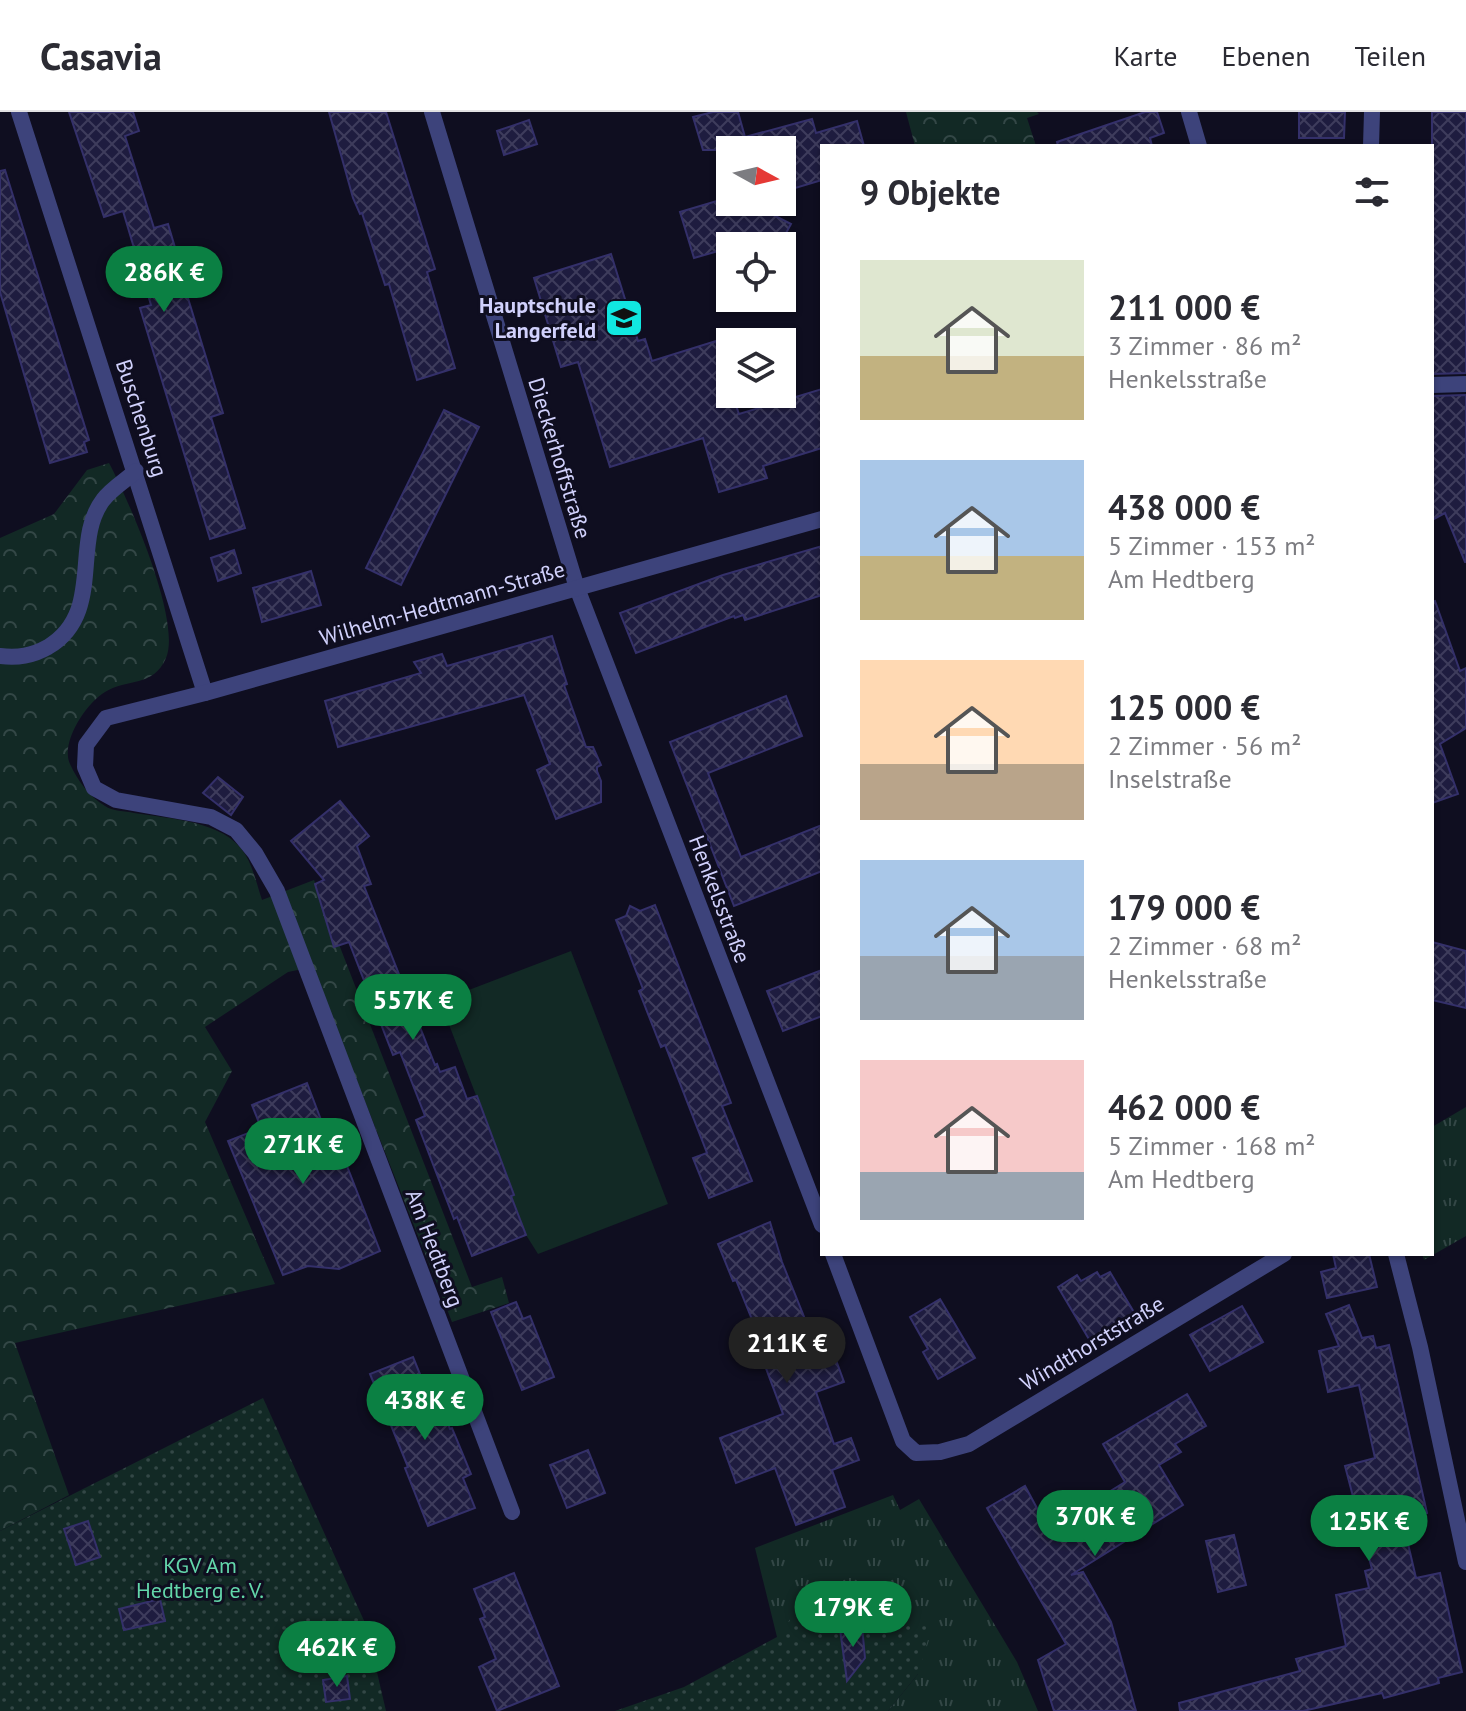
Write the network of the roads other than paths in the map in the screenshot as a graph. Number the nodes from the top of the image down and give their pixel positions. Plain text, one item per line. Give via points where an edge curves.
1 (19, 112) edge
2 (432, 112) edge
3 (1189, 112) edge
4 (1372, 112) edge
5 (1198, 144) edge
6 (1371, 144) edge
7 (1466, 384) edge
8 (1434, 385) edge
9 (136, 471) junction
10 (820, 520) edge
11 (577, 588) junction
12 (0, 656) edge
13 (205, 693) junction
14 (86, 745) joint
15 (820, 1220) edge
16 (834, 1256) edge
17 (1281, 1256) edge
18 (1397, 1256) edge
19 (512, 1512) dead end
20 (1466, 1562) edge

1 - 9 street, Buschenburg
2 - 11 street, Dieckerhoffstraße
3 - 5 street
4 - 6 street
7 - 8 street
9 - 12 street via 102,500 72,625 57,642 36,653
9 - 13 street, Buschenburg
10 - 11 street, Wilhelm-Hedtmann-Straße
11 - 13 street, Wilhelm-Hedtmann-Straße
11 - 15 street, Henkelsstraße
13 - 14 street, Wilhelm-Hedtmann-Straße via 106,718
14 - 19 street, Am Hedtberg via 85,767 94,788 116,800 211,817 236,830 277,891
16 - 17 street, Windthorststraße via 903,1441 916,1453 969,1444
18 - 20 street

